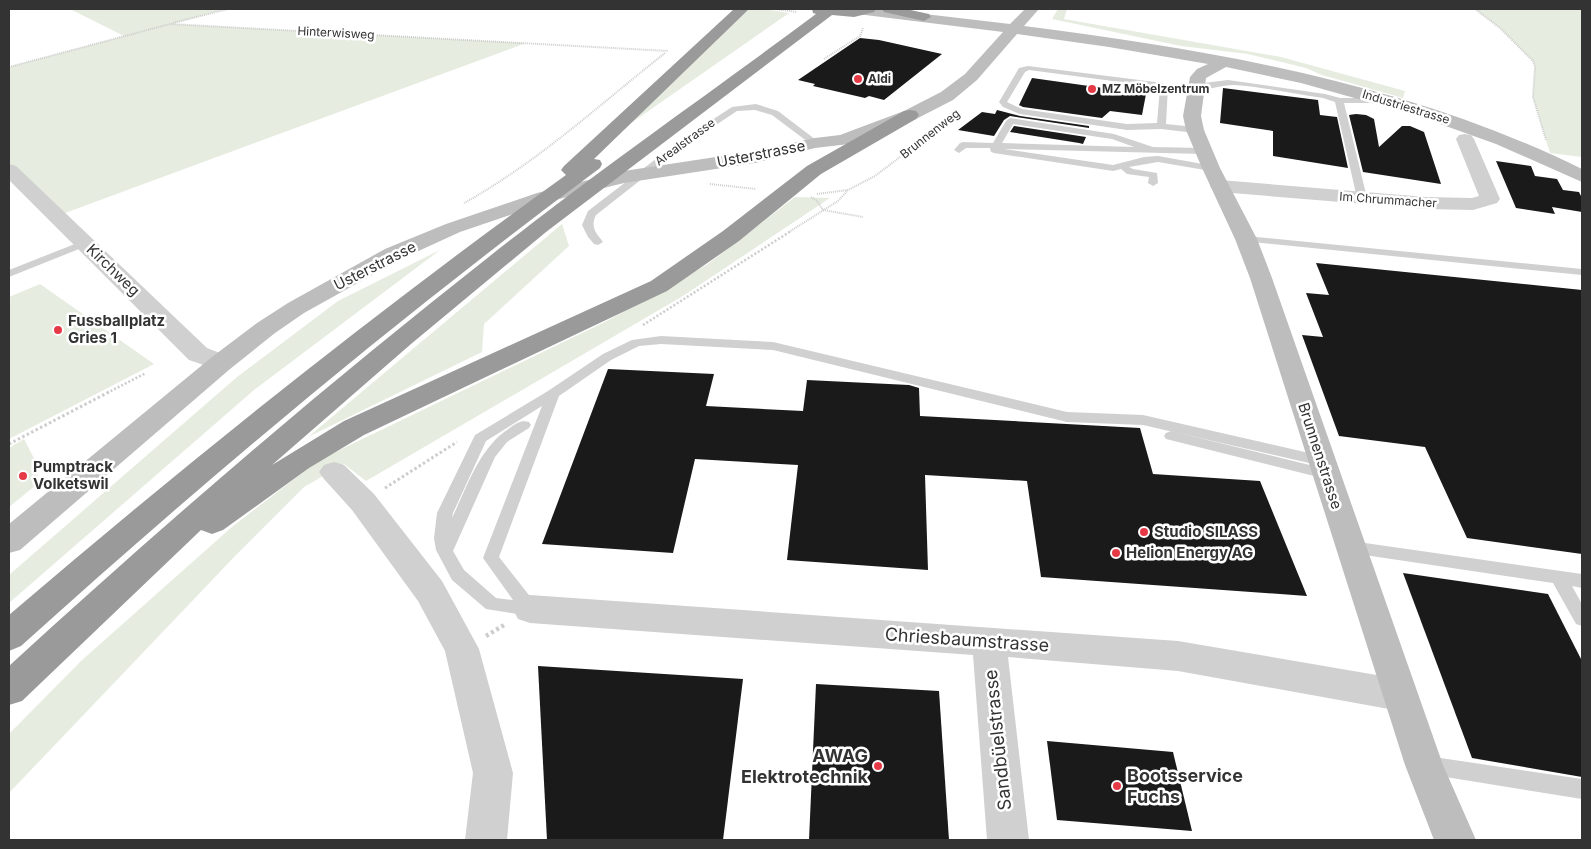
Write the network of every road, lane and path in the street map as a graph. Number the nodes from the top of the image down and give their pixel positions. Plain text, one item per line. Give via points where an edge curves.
1 (228, 9) edge
2 (775, 9) edge
3 (889, 9) edge
4 (1014, 9) edge
5 (1032, 9) edge
6 (1475, 9) edge
7 (786, 10) dead end
8 (830, 10) edge
9 (736, 11) edge
10 (867, 15) edge
11 (924, 17) junction
12 (170, 24) junction
13 (1003, 30) junction
14 (1177, 58) junction
15 (824, 59) dead end
16 (1223, 62) junction
17 (9, 67) edge
18 (1198, 80) junction
19 (708, 81) dead end
20 (1338, 96) junction
21 (958, 113) dead end
22 (910, 115) junction
23 (1160, 126) junction
24 (630, 137) dead end
25 (1114, 138) junction
26 (1465, 139) dead end
27 (815, 144) junction
28 (996, 146) junction
29 (1121, 148) junction
30 (1150, 149) junction
31 (959, 150) dead end
32 (1541, 156) junction
33 (1207, 159) junction
34 (1127, 165) junction
35 (9, 170) edge
36 (814, 170) junction
37 (1582, 176) edge
38 (1152, 183) dead end
39 (805, 193) dead end
40 (810, 194) dead end
41 (1362, 198) junction
42 (457, 206) dead end
43 (520, 216) junction
44 (864, 217) dead end
45 (1246, 239) junction
46 (598, 242) dead end
47 (85, 243) junction
48 (1582, 272) edge
49 (9, 274) edge
50 (221, 363) junction
51 (146, 373) dead end
52 (553, 394) junction
53 (524, 426) dead end
54 (1160, 434) dead end
55 (9, 444) edge
56 (1324, 467) junction
57 (334, 472) dead end
58 (9, 541) edge
59 (1351, 547) junction
60 (444, 550) junction
61 (1558, 577) junction
62 (1582, 580) edge
63 (120, 585) junction
64 (530, 609) junction
65 (1582, 619) edge
66 (9, 636) edge
67 (988, 641) junction
68 (462, 649) junction
69 (9, 689) edge
70 (1400, 695) junction
71 (1424, 765) junction
72 (1582, 789) edge
73 (486, 840) edge
74 (1008, 840) edge
75 (1455, 840) edge

1 - 12 path
2 - 7 path
3 - 11 highway
4 - 13 main road
5 - 13 main road
6 - 32 path via 1500,28 1535,67 1533,97 1550,153
8 - 10 highway
8 - 13 main road
8 - 19 highway
8 - 63 highway via 591,188 440,308 276,444
9 - 43 highway
10 - 11 main road
10 - 15 path via 860,36
11 - 13 main road
12 - 17 path, Hinterwisweg
12 - 42 path, Hinterwisweg via 668,51 527,166
13 - 14 main road, Industriestrasse
13 - 16 main road, Industriestrasse via 1150,48
13 - 22 main road, Usterstrasse via 971,77 940,100
13 - 27 main road, Usterstrasse via 932,92 892,113 835,133
14 - 16 main road, Industriestrasse
14 - 18 main road
16 - 18 main road
16 - 20 main road, Industriestrasse
18 - 20 lane via 1210,87 1221,82 1233,82
18 - 33 main road, Brunnenstrasse via 1192,116
20 - 32 main road, Industriestrasse via 1385,100 1441,117
20 - 41 lane
21 - 40 path, Brunnenweg via 875,176 848,190
22 - 27 main road, Usterstrasse via 843,140
22 - 36 highway
23 - 23 lane via 1164,87 1160,85 1028,68 1022,70 1003,102 1020,111 1127,127
23 - 33 lane
24 - 43 highway
25 - 28 lane via 1010,121
25 - 29 lane
25 - 30 lane
26 - 41 street, Im Chrummacher via 1490,199 1474,204
27 - 36 highway via 823,153
27 - 46 lane, Arealstrasse via 775,113 748,107 729,111 592,213 588,228
27 - 50 main road, Usterstrasse via 588,185 453,228 394,254 296,308
28 - 29 lane
28 - 31 lane via 963,145
28 - 34 lane via 994,150 1113,168
29 - 30 lane
29 - 34 lane
30 - 33 lane
32 - 37 main road, Industriestrasse
33 - 34 lane via 1189,163 1158,159
33 - 41 street, Im Chrummacher
33 - 45 main road, Brunnenstrasse
34 - 38 lane via 1130,172 1154,175
35 - 47 street, Kirchweg
36 - 63 highway via 731,236 667,281 354,428
39 - 44 path via 823,210
43 - 66 highway via 300,387 157,506
45 - 48 lane
45 - 56 main road, Brunnenstrasse
47 - 49 lane
47 - 50 street, Kirchweg via 198,354
50 - 58 main road, Usterstrasse
51 - 55 path
52 - 56 lane via 608,357 636,343 661,340 773,346 1067,417 1143,420
52 - 60 lane via 480,438 445,513
52 - 64 lane via 491,558
53 - 60 lane via 502,439 489,455
54 - 56 lane
56 - 59 main road, Brunnenstrasse
57 - 68 street via 363,502 430,591
59 - 61 lane
59 - 70 main road, Brunnenstrasse
60 - 64 lane via 458,575 492,604
61 - 62 lane
61 - 65 lane
63 - 69 highway
64 - 67 street, Chriesbaumstrasse
64 - 68 path
67 - 70 street, Chriesbaumstrasse via 1178,656
67 - 74 street, Sandbüelstrasse
68 - 73 street via 493,773
70 - 71 main road, Brunnenstrasse
71 - 72 lane
71 - 75 main road, Brunnenstrasse

